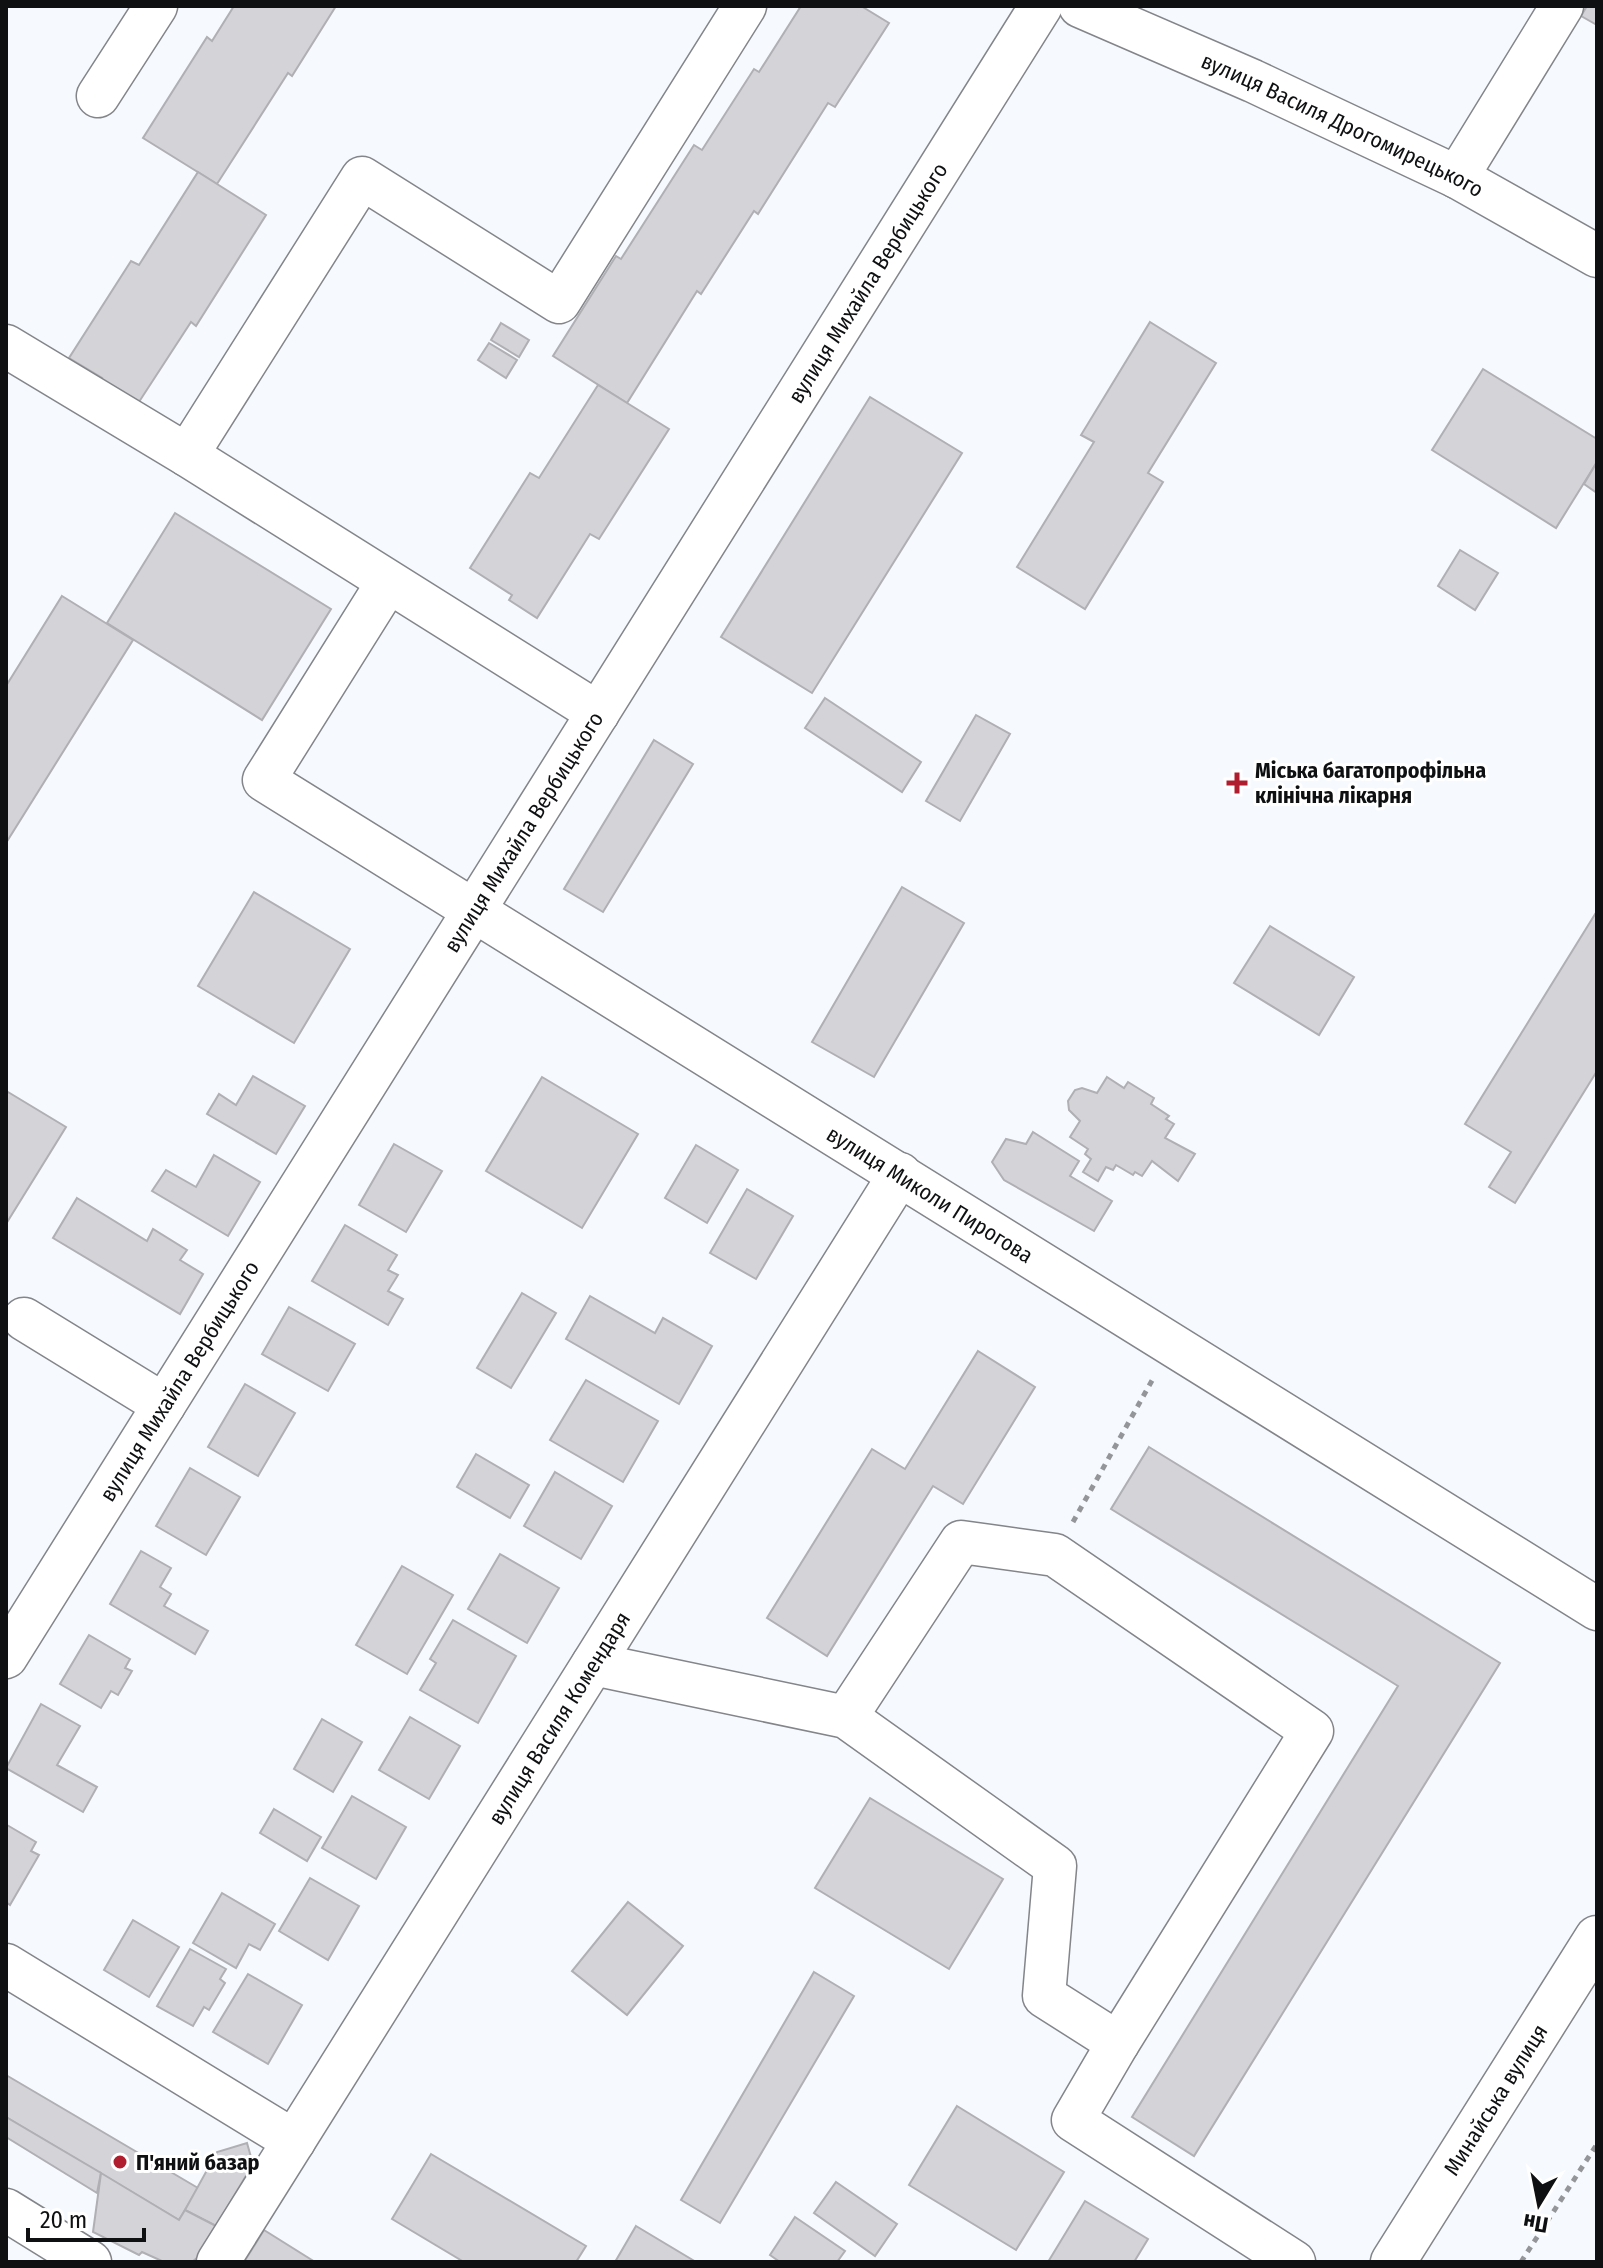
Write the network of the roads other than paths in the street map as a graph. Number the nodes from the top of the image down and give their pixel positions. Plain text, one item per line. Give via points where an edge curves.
1 (156, 6) edge
2 (745, 6) edge
3 (1041, 6) edge
4 (1080, 6) edge
5 (1562, 6) edge
6 (98, 96) dead end
7 (1457, 177) junction
8 (1597, 256) edge
9 (6, 346) edge
10 (187, 455) junction
11 (388, 582) junction
12 (598, 713) junction
13 (475, 909) junction
14 (900, 1174) junction
15 (24, 1319) dead end
16 (164, 1405) junction
17 (1597, 1609) edge
18 (6, 1657) edge
19 (593, 1664) junction
20 (846, 1717) junction
21 (1597, 1938) edge
22 (6, 1965) edge
23 (1118, 2043) junction
24 (294, 2141) junction
25 (6, 2210) edge
26 (90, 2262) edge
27 (218, 2262) edge
28 (1294, 2262) edge
29 (1393, 2262) edge

1 - 6 street
2 - 10 street via 559,302 362,178
3 - 12 street, вулиця Михайла Вербицького
4 - 7 street, вулиця Василя Дрогомирецького
5 - 7 street
7 - 8 street, вулиця Василя Дрогомирецького
9 - 10 street
10 - 11 street
11 - 12 street
11 - 13 street, вулиця Миколи Пирогова via 264,780
12 - 13 street, вулиця Михайла Вербицького
13 - 14 street, вулиця Миколи Пирогова
13 - 16 street, вулиця Михайла Вербицького
14 - 17 street, вулиця Миколи Пирогова
14 - 19 street, вулиця Василя Комендаря
15 - 16 street
16 - 18 street, вулиця Михайла Вербицького
19 - 20 street
19 - 24 street, вулиця Василя Комендаря
20 - 23 street via 1055,1866 1044,1996
20 - 23 street via 961,1542 1055,1555 1312,1731
21 - 29 main road, Минайська вулиця
22 - 24 street
23 - 28 street via 1073,2120
24 - 27 street, вулиця Василя Комендаря
25 - 26 street

